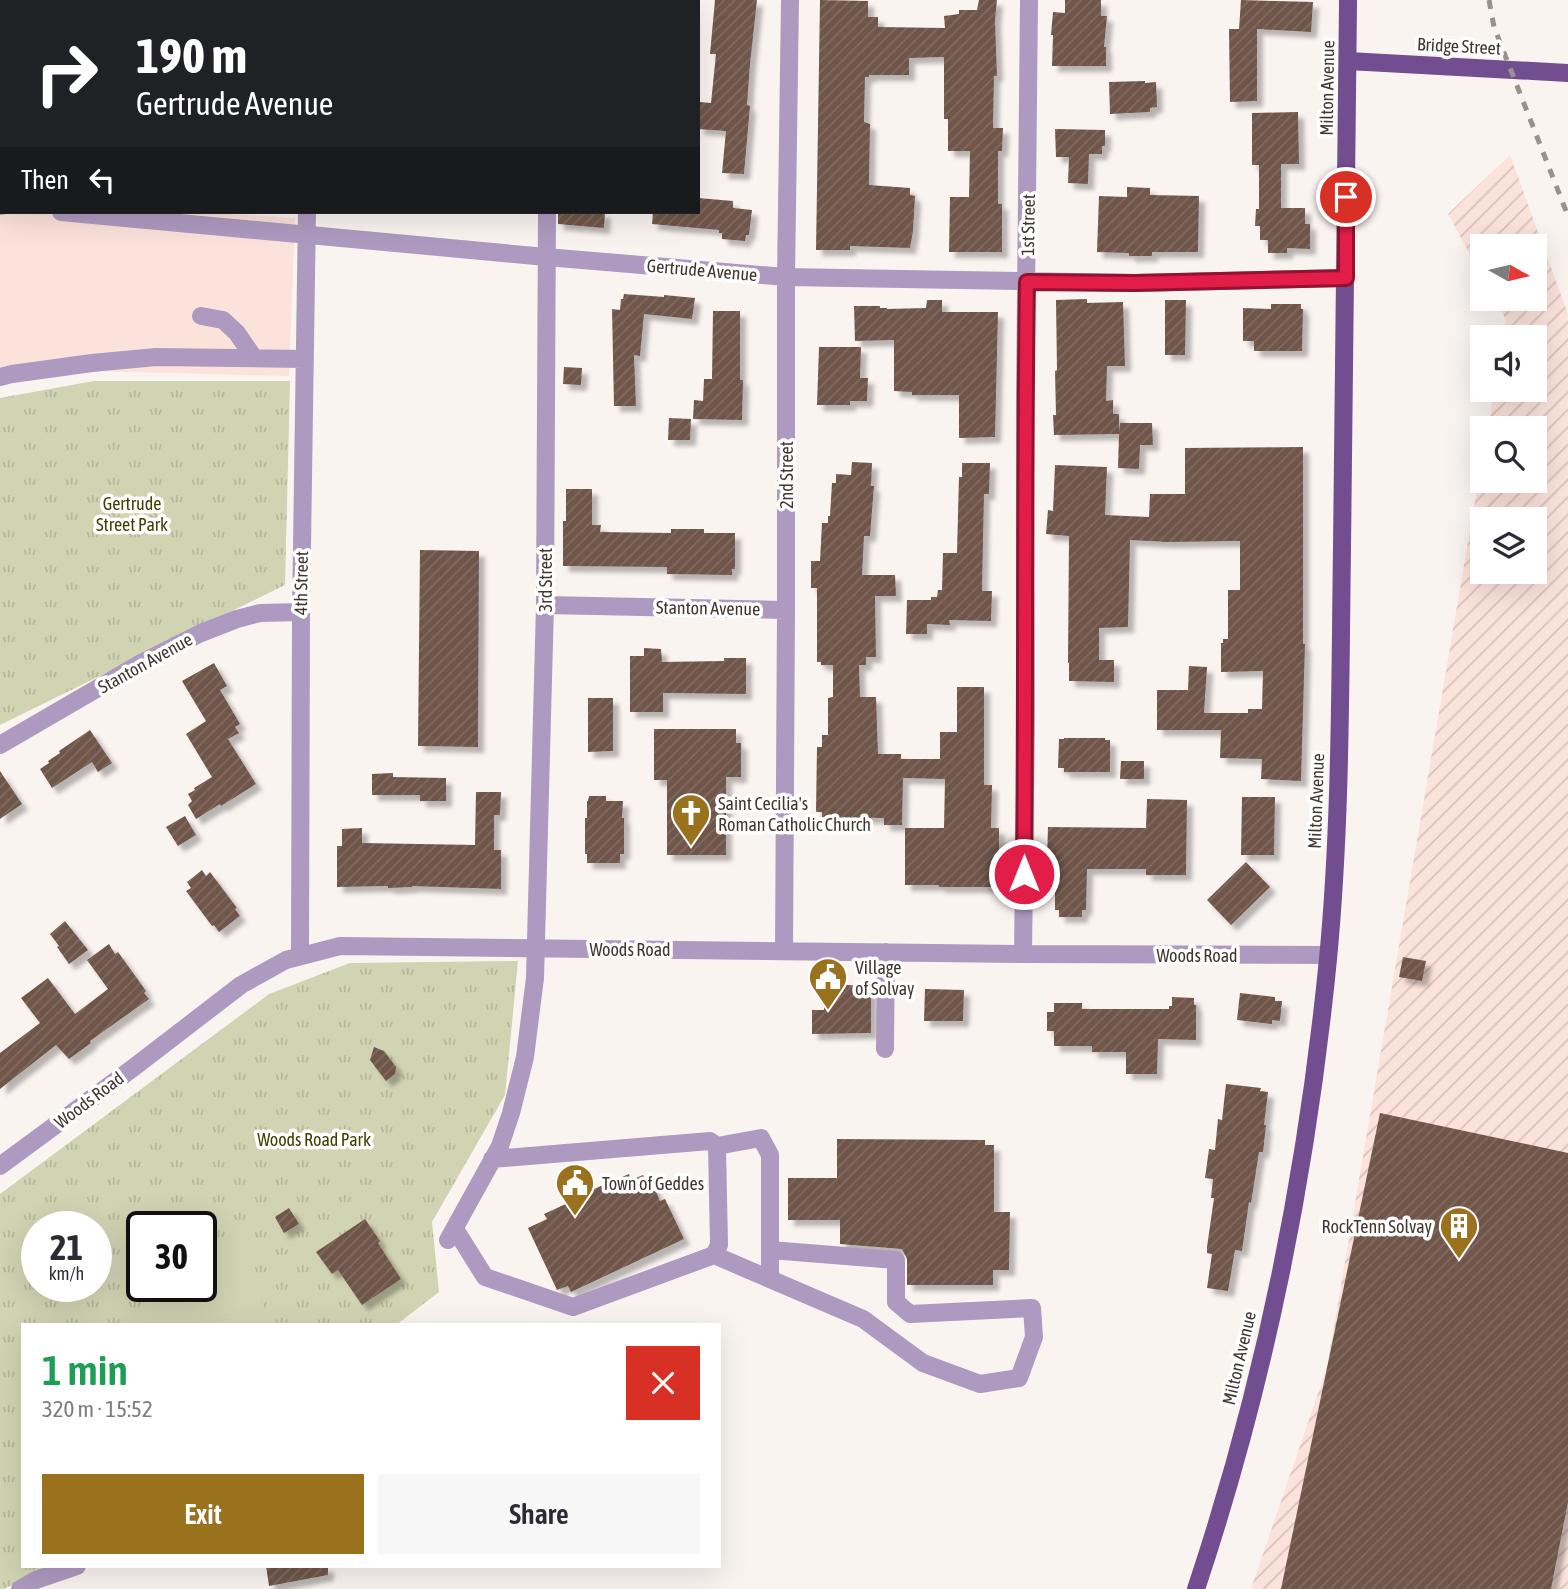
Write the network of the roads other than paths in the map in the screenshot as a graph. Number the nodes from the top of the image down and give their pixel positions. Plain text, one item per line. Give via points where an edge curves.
1 (790, 0) edge
2 (1029, 0) edge
3 (1349, 0) edge
4 (1348, 61) junction
5 (1568, 74) edge
6 (82, 214) edge
7 (307, 214) edge
8 (547, 214) edge
9 (306, 235) junction
10 (546, 257) junction
11 (786, 277) junction
12 (1346, 278) junction
13 (1027, 282) junction
14 (201, 316) dead end
15 (254, 358) junction
16 (304, 359) junction
17 (0, 377) edge
18 (545, 605) junction
19 (786, 610) junction
20 (301, 612) junction
21 (0, 745) edge
22 (535, 948) junction
23 (784, 950) junction
24 (886, 952) junction
25 (1023, 954) junction
26 (300, 955) junction
27 (1328, 955) junction
28 (885, 1049) dead end
29 (717, 1146) junction
30 (492, 1159) junction
31 (0, 1166) edge
32 (770, 1250) junction
33 (714, 1255) junction
34 (770, 1279) junction
35 (910, 1314) junction
36 (886, 1336) junction
37 (70, 1568) edge
38 (20, 1589) edge
39 (1196, 1589) edge

1 - 11 street, 2nd Street
2 - 13 street, 1st Street
3 - 4 main road, Milton Avenue
4 - 5 main road, Bridge Street
4 - 12 main road, Milton Avenue
6 - 9 street, Gertrude Avenue
7 - 9 street, 4th Street
8 - 10 street, 3rd Street
9 - 10 street, Gertrude Avenue
9 - 16 street, 4th Street
10 - 11 street, Gertrude Avenue
10 - 18 street, 3rd Street
11 - 13 street, Gertrude Avenue
11 - 19 street, 2nd Street
12 - 13 street, Gertrude Avenue
12 - 27 main road, Milton Avenue via 1339,792
13 - 25 street, 1st Street
14 - 15 street via 223,320
15 - 16 street
15 - 17 street via 156,357
16 - 20 street, 4th Street
18 - 19 street, Stanton Avenue
18 - 22 street, 3rd Street
19 - 23 street, 2nd Street
20 - 21 street, Stanton Avenue via 260,613 201,633
20 - 26 street, 4th Street
22 - 23 street, Woods Road
22 - 26 street, Woods Road via 340,946
22 - 30 street, 3rd Street via 525,1057 511,1114
23 - 24 street, Woods Road
24 - 25 street, Woods Road
24 - 28 street
25 - 27 street, Woods Road
26 - 31 street, Woods Road via 241,985
27 - 39 main road, Milton Avenue via 1287,1245 1255,1388
29 - 30 street via 710,1141
29 - 32 street via 761,1138 770,1155
29 - 33 street via 719,1245
30 - 33 street, 3rd Street via 451,1235 485,1277 573,1307
32 - 34 street
32 - 35 street via 896,1260 896,1302
33 - 34 street
34 - 36 street via 863,1319
35 - 36 street
35 - 36 street via 1032,1308 1034,1337 1019,1378 980,1384 923,1363
37 - 38 street

